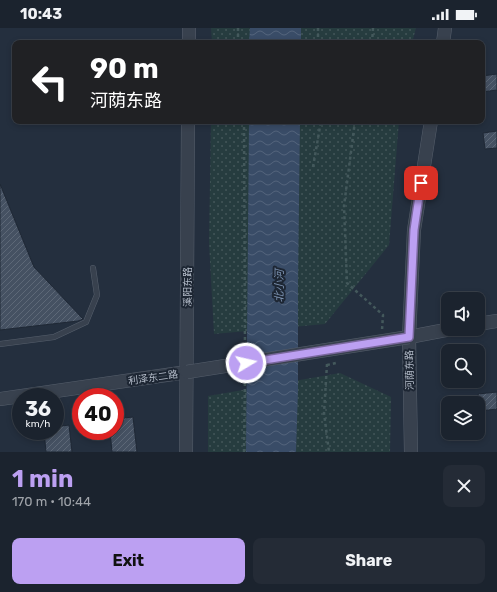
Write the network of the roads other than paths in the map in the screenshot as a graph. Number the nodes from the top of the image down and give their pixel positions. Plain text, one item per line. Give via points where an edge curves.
1 (189, 28) edge
2 (445, 28) edge
3 (189, 40) edge
4 (443, 40) edge
5 (188, 124) edge
6 (431, 124) edge
7 (93, 268) dead end
8 (497, 321) edge
9 (485, 323) edge
10 (441, 331) edge
11 (409, 337) junction
12 (0, 344) edge
13 (187, 372) junction
14 (0, 399) edge
15 (186, 452) edge
16 (410, 452) edge

1 - 3 street
2 - 4 street
5 - 13 street, 溪阳东路
6 - 11 street, 河荫东路 via 414,230
7 - 12 lane via 97,295 86,322 54,337
8 - 9 street
10 - 11 street, 利泽东二路
11 - 13 street, 利泽东二路, bridge
11 - 16 street, 河荫东路
13 - 14 street, 利泽东二路
13 - 15 street, 溪阳东路

